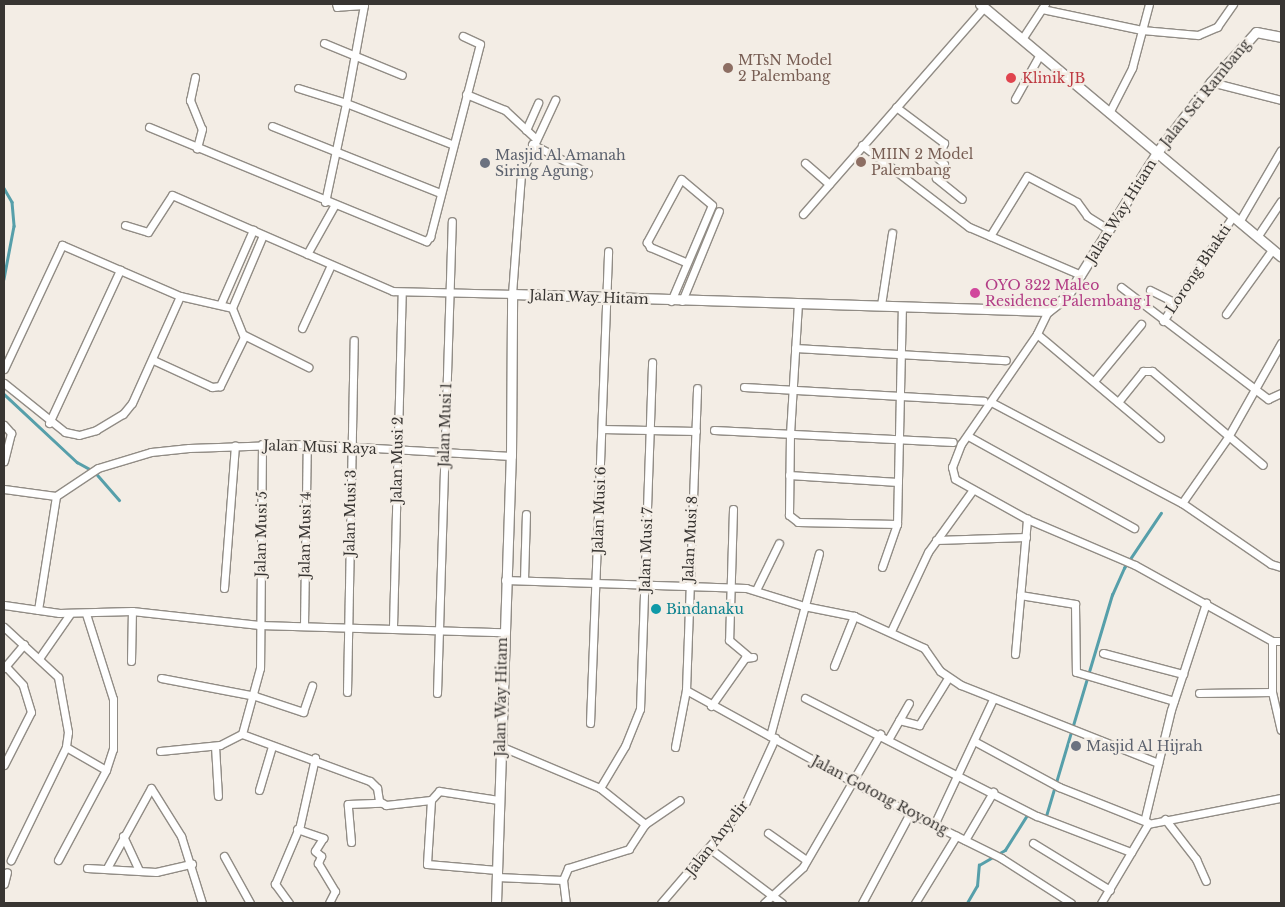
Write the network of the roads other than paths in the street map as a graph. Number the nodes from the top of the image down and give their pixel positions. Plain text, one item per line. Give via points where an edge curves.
1 (336, 4) edge
2 (1149, 4) edge
3 (1233, 4) edge
4 (982, 5) edge
5 (1043, 6) edge
6 (1142, 30) junction
7 (463, 36) dead end
8 (1281, 37) edge
9 (1022, 39) junction
10 (324, 43) dead end
11 (1040, 54) junction
12 (355, 57) junction
13 (402, 75) dead end
14 (195, 77) dead end
15 (1211, 82) junction
16 (298, 88) dead end
17 (466, 94) junction
18 (1015, 99) dead end
19 (555, 100) dead end
20 (1281, 100) edge
21 (346, 103) junction
22 (538, 103) dead end
23 (896, 107) junction
24 (1110, 113) junction
25 (272, 126) dead end
26 (149, 127) dead end
27 (526, 130) junction
28 (533, 141) junction
29 (451, 144) junction
30 (862, 145) junction
31 (197, 148) junction
32 (1281, 150) edge
33 (1158, 151) junction
34 (336, 152) junction
35 (805, 163) dead end
36 (588, 173) dead end
37 (829, 184) junction
38 (440, 194) junction
39 (962, 199) dead end
40 (1281, 201) edge
41 (325, 202) junction
42 (334, 206) junction
43 (719, 211) dead end
44 (803, 214) dead end
45 (1236, 219) junction
46 (452, 221) dead end
47 (125, 225) dead end
48 (252, 230) junction
49 (1108, 230) junction
50 (892, 233) dead end
51 (263, 235) junction
52 (990, 236) junction
53 (1257, 237) junction
54 (1272, 250) junction
55 (608, 251) dead end
56 (308, 254) junction
57 (1281, 258) edge
58 (686, 262) junction
59 (331, 265) junction
60 (120, 270) junction
61 (234, 272) junction
62 (1081, 275) junction
63 (245, 278) junction
64 (1121, 287) dead end
65 (1150, 290) dead end
66 (402, 293) junction
67 (448, 293) junction
68 (512, 294) junction
69 (180, 296) junction
70 (605, 297) junction
71 (671, 301) junction
72 (682, 301) junction
73 (221, 303) junction
74 (798, 303) junction
75 (1174, 303) junction
76 (881, 305) junction
77 (902, 306) junction
78 (232, 308) junction
79 (1048, 311) junction
80 (1226, 314) dead end
81 (1163, 321) junction
82 (1140, 324) dead end
83 (302, 328) dead end
84 (1037, 334) junction
85 (244, 335) junction
86 (354, 340) dead end
87 (1281, 343) edge
88 (796, 348) junction
89 (904, 352) junction
90 (153, 360) junction
91 (1006, 360) dead end
92 (652, 362) dead end
93 (308, 367) dead end
94 (4, 369) edge
95 (1094, 381) junction
96 (4, 383) edge
97 (744, 387) dead end
98 (697, 388) dead end
99 (1254, 389) junction
100 (792, 392) junction
101 (1281, 393) edge
102 (901, 394) junction
103 (987, 402) junction
104 (1118, 402) junction
105 (49, 423) junction
106 (4, 425) edge
107 (602, 429) junction
108 (714, 430) dead end
109 (650, 431) junction
110 (696, 431) junction
111 (790, 433) junction
112 (968, 436) junction
113 (1228, 437) junction
114 (1160, 438) dead end
115 (902, 439) junction
116 (953, 442) dead end
117 (262, 444) junction
118 (307, 444) junction
119 (235, 445) junction
120 (352, 446) junction
121 (398, 450) junction
122 (444, 452) junction
123 (511, 456) junction
124 (4, 461) edge
125 (1263, 465) dead end
126 (789, 475) junction
127 (898, 482) junction
128 (4, 489) edge
129 (972, 491) junction
130 (56, 496) junction
131 (1182, 503) junction
132 (732, 509) dead end
133 (526, 514) dead end
134 (1027, 519) junction
135 (897, 524) junction
136 (1134, 528) dead end
137 (1026, 537) junction
138 (936, 540) junction
139 (779, 543) dead end
140 (819, 554) dead end
141 (882, 567) dead end
142 (1281, 567) edge
143 (505, 580) junction
144 (524, 580) junction
145 (596, 582) junction
146 (644, 585) junction
147 (688, 585) junction
148 (732, 586) junction
149 (224, 588) dead end
150 (756, 590) junction
151 (1020, 595) junction
152 (1206, 603) junction
153 (4, 605) edge
154 (804, 606) junction
155 (38, 610) junction
156 (132, 611) junction
157 (70, 614) junction
158 (86, 614) junction
159 (854, 616) junction
160 (258, 624) junction
161 (304, 625) junction
162 (348, 626) junction
163 (4, 627) edge
164 (392, 627) junction
165 (440, 629) junction
166 (892, 631) junction
167 (502, 632) junction
168 (1272, 641) junction
169 (1281, 641) edge
170 (24, 644) junction
171 (1103, 653) dead end
172 (1015, 654) dead end
173 (40, 657) junction
174 (131, 661) dead end
175 (834, 666) dead end
176 (4, 667) edge
177 (1182, 674) junction
178 (161, 678) dead end
179 (948, 678) junction
180 (312, 686) dead end
181 (686, 690) junction
182 (347, 692) dead end
183 (1272, 692) junction
184 (437, 693) dead end
185 (1199, 693) dead end
186 (255, 696) junction
187 (805, 698) dead end
188 (993, 699) junction
189 (1174, 702) junction
190 (909, 703) dead end
191 (711, 706) junction
192 (899, 720) junction
193 (590, 723) dead end
194 (1281, 730) edge
195 (242, 734) junction
196 (880, 734) junction
197 (773, 737) junction
198 (889, 738) junction
199 (974, 741) junction
200 (215, 746) junction
201 (272, 746) junction
202 (500, 746) junction
203 (66, 747) junction
204 (675, 747) dead end
205 (160, 751) dead end
206 (315, 758) junction
207 (1158, 763) junction
208 (4, 765) edge
209 (106, 770) junction
210 (959, 775) junction
211 (851, 781) junction
212 (600, 788) junction
213 (259, 790) dead end
214 (993, 792) junction
215 (218, 796) dead end
216 (1281, 798) edge
217 (431, 800) junction
218 (498, 800) junction
219 (680, 800) dead end
220 (381, 803) junction
221 (910, 813) junction
222 (1166, 819) junction
223 (1146, 821) junction
224 (645, 824) junction
225 (934, 826) junction
226 (296, 832) junction
227 (768, 834) dead end
228 (124, 836) junction
229 (956, 836) junction
230 (965, 840) junction
231 (351, 842) dead end
232 (1033, 843) dead end
233 (709, 848) junction
234 (1131, 852) junction
235 (224, 856) dead end
236 (11, 860) dead end
237 (58, 860) dead end
238 (806, 860) junction
239 (192, 864) junction
240 (87, 868) dead end
241 (107, 868) junction
242 (139, 871) junction
243 (7, 872) dead end
244 (497, 874) junction
245 (563, 880) junction
246 (1206, 881) dead end
247 (4, 884) edge
248 (1110, 890) junction
249 (768, 896) junction
250 (1062, 901) edge
251 (202, 903) edge
252 (250, 903) edge
253 (290, 903) edge
254 (329, 903) edge
255 (496, 903) edge
256 (566, 903) edge
257 (662, 903) edge
258 (764, 903) edge
259 (782, 903) edge
260 (862, 903) edge
261 (915, 903) edge
262 (1071, 903) edge
263 (1101, 903) edge

1 - 12 street via 338,7 364,5
2 - 6 street
3 - 6 street via 1211,32 1198,35
4 - 9 street
4 - 23 street
5 - 6 street
5 - 9 street
6 - 24 street via 1132,68
7 - 17 street via 480,44
8 - 15 street, Jalan Sei Rambang via 1256,32
9 - 11 street
10 - 12 street
11 - 18 street
11 - 24 street
12 - 13 street
12 - 21 street
14 - 31 street via 190,100 202,129
15 - 20 street
15 - 33 street, Jalan Sei Rambang
16 - 21 street
17 - 27 street via 505,110
17 - 29 street
19 - 28 street
21 - 29 street
21 - 34 street
22 - 27 street
23 - 30 street
23 - 39 street via 944,144 938,158 944,164 936,178
24 - 33 street
25 - 34 street
26 - 31 street
27 - 28 street
28 - 36 street
28 - 68 street via 518,191
29 - 38 street
30 - 37 street
30 - 52 street via 951,216
31 - 41 street
32 - 45 street, Lorong Bhakti
33 - 45 street
33 - 49 street, Jalan Way Hitam
34 - 38 street
34 - 41 street
35 - 37 street
37 - 44 street
38 - 42 street via 426,241
40 - 53 street
41 - 42 street
42 - 56 street
43 - 72 street
45 - 53 street
45 - 75 street, Lorong Bhakti
46 - 67 street, Jalan Musi 1
47 - 48 street via 148,232 172,195
48 - 51 street
48 - 61 street
49 - 52 street via 1088,217 1080,204 1027,176
49 - 62 street, Jalan Way Hitam
50 - 76 street
51 - 56 street
51 - 63 street
52 - 62 street
53 - 54 street
54 - 57 street
54 - 80 street
55 - 70 street, Jalan Musi 6
56 - 59 street
58 - 58 street via 656,251 647,242 681,179 712,205
58 - 71 street
59 - 66 street
59 - 83 street
60 - 69 street
60 - 94 street via 59,246
60 - 105 street
61 - 63 street
61 - 73 street
62 - 79 street, Jalan Way Hitam via 1067,296
63 - 78 street
64 - 81 street
65 - 75 street
66 - 67 street
66 - 121 street, Jalan Musi 2
67 - 68 street
67 - 122 street, Jalan Musi 1
68 - 70 street, Jalan Way Hitam
68 - 123 street, Jalan Way Hitam
69 - 73 street
69 - 90 street
70 - 71 street, Jalan Way Hitam
70 - 107 street, Jalan Musi 6
71 - 72 street, Jalan Way Hitam
72 - 74 street, Jalan Way Hitam
73 - 78 street
74 - 76 street, Jalan Way Hitam
74 - 88 street
75 - 81 street, Lorong Bhakti
76 - 77 street, Jalan Way Hitam
77 - 79 street, Jalan Way Hitam
77 - 89 street
78 - 85 street
79 - 84 street
81 - 99 street via 1220,360
82 - 95 street
84 - 95 street
84 - 103 street
85 - 90 street via 218,387
85 - 93 street
86 - 120 street, Jalan Musi 3
87 - 99 street
88 - 89 street
88 - 100 street
89 - 91 street
89 - 102 street
90 - 105 street via 123,414 96,430 79,435
92 - 109 street, Jalan Musi 7
95 - 104 street
96 - 105 street
97 - 100 street
98 - 110 street, Jalan Musi 8
99 - 101 street via 1271,400
99 - 113 street
100 - 102 street
100 - 111 street
102 - 103 street
102 - 115 street
103 - 112 street
103 - 131 street
104 - 113 street via 1143,371 1149,370
104 - 114 street
106 - 124 street via 11,433
107 - 109 street
107 - 145 street, Jalan Musi 6
108 - 111 street
109 - 110 street
109 - 146 street, Jalan Musi 7
110 - 147 street, Jalan Musi 8
111 - 115 street
111 - 126 street
112 - 129 street via 952,467 955,479
112 - 136 street
113 - 125 street
113 - 131 street
115 - 116 street
115 - 127 street
117 - 118 street, Jalan Musi Raya
117 - 119 street, Jalan Musi Raya
117 - 160 street, Jalan Musi 5
118 - 120 street, Jalan Musi Raya
118 - 161 street, Jalan Musi 4
119 - 130 street, Jalan Musi Raya via 151,452 98,468
119 - 149 street
120 - 121 street, Jalan Musi Raya
120 - 162 street, Jalan Musi 3
121 - 122 street, Jalan Musi Raya
121 - 164 street, Jalan Musi 2
122 - 123 street, Jalan Musi Raya
122 - 165 street, Jalan Musi 1
123 - 143 street, Jalan Way Hitam
126 - 127 street
126 - 135 street via 789,515 795,520
127 - 135 street
128 - 130 street
129 - 134 street
129 - 138 street
130 - 155 street
131 - 142 street via 1271,564
132 - 148 street
133 - 144 street
134 - 137 street
134 - 152 street via 1135,565
135 - 141 street
137 - 138 street
137 - 151 street
138 - 166 street via 908,587
139 - 150 street
140 - 154 street, Jalan Anyelir
143 - 144 street
143 - 167 street, Jalan Way Hitam
144 - 145 street
145 - 146 street
145 - 193 street, Jalan Musi 6
146 - 147 street
146 - 212 street, Jalan Musi 7 via 640,710 625,746
147 - 148 street
147 - 181 street, Jalan Musi 8
148 - 150 street
148 - 191 street via 730,643 751,657
150 - 154 street
151 - 172 street
151 - 189 street via 1075,604 1076,672
152 - 168 street
152 - 177 street
153 - 155 street
154 - 159 street
154 - 197 street, Jalan Anyelir
155 - 157 street
156 - 158 street
156 - 160 street
156 - 174 street
157 - 158 street
157 - 173 street
158 - 209 street via 113,699 114,749
159 - 166 street
159 - 175 street
160 - 161 street
160 - 186 street, Jalan Musi 5 via 260,668
161 - 162 street
162 - 164 street
162 - 182 street, Jalan Musi 3
163 - 170 street
164 - 165 street
165 - 167 street
165 - 184 street, Jalan Musi 1
166 - 179 street via 924,648
167 - 202 street, Jalan Way Hitam
168 - 169 street
168 - 183 street
170 - 173 street
170 - 176 street
171 - 177 street
173 - 203 street via 60,683
176 - 208 street via 23,685 31,712
177 - 189 street
178 - 186 street
179 - 188 street
179 - 192 street via 920,725
180 - 186 street via 305,712
181 - 191 street, Jalan Gotong Royong
181 - 204 street, Jalan Musi 8
183 - 185 street
183 - 194 street
186 - 195 street, Jalan Musi 5
187 - 196 street
188 - 199 street
188 - 207 street
189 - 207 street
190 - 192 street
191 - 197 street, Jalan Gotong Royong
192 - 198 street
195 - 200 street
195 - 201 street
196 - 198 street
196 - 211 street
197 - 211 street, Jalan Gotong Royong
197 - 233 street, Jalan Anyelir via 744,806
198 - 210 street
199 - 210 street
199 - 223 street via 1056,785
200 - 205 street
200 - 215 street
201 - 206 street
201 - 213 street
202 - 212 street
202 - 218 street, Jalan Way Hitam
203 - 209 street
203 - 236 street
206 - 220 street via 374,783
206 - 226 street
207 - 223 street
209 - 237 street
210 - 214 street
210 - 225 street
211 - 221 street, Jalan Gotong Royong
211 - 238 street
212 - 224 street
214 - 230 street
214 - 234 street via 1037,816
216 - 222 street
217 - 218 street via 438,791
217 - 220 street
217 - 244 street via 427,864
218 - 244 street, Jalan Way Hitam
219 - 224 street
220 - 231 street via 348,804
221 - 225 street, Jalan Gotong Royong
221 - 260 street
222 - 223 street
222 - 246 street via 1196,859
223 - 234 street
224 - 245 street via 628,849 569,867
225 - 229 street, Jalan Gotong Royong
226 - 253 street via 275,884
226 - 254 street via 323,838 316,851 321,856 318,863 335,891
227 - 238 street
228 - 239 street via 151,788 181,836
228 - 241 street
228 - 242 street
229 - 230 street, Jalan Gotong Royong
229 - 261 street
230 - 250 street, Jalan Gotong Royong via 1001,858
232 - 248 street
233 - 249 street
233 - 257 street, Jalan Anyelir
234 - 248 street
235 - 252 street
238 - 249 street via 797,873
239 - 242 street via 166,871
239 - 251 street
240 - 241 street
241 - 242 street
243 - 247 street
244 - 245 street
244 - 255 street, Jalan Way Hitam
245 - 256 street
248 - 263 street
249 - 258 street
249 - 259 street
250 - 262 street, Jalan Gotong Royong

